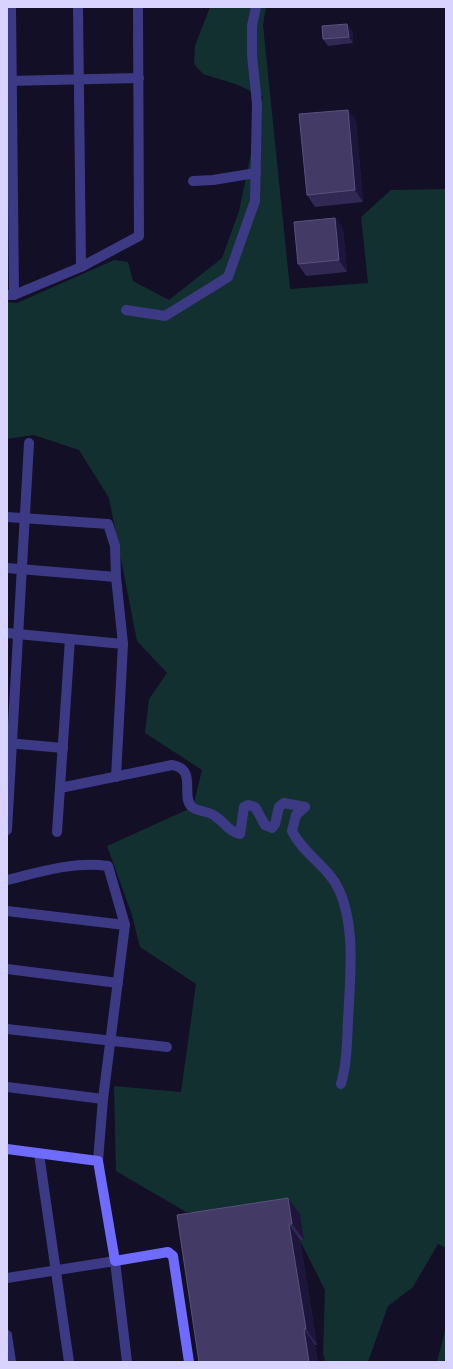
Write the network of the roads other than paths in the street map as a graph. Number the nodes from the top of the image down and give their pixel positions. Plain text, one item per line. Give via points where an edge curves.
1 (11, 7) edge
2 (78, 7) edge
3 (138, 7) edge
4 (256, 7) edge
5 (138, 78) junction
6 (79, 79) junction
7 (9, 81) edge
8 (256, 173) junction
9 (193, 181) dead end
10 (81, 267) junction
11 (11, 295) edge
12 (126, 310) dead end
13 (29, 443) dead end
14 (7, 517) edge
15 (25, 519) junction
16 (7, 568) edge
17 (22, 569) junction
18 (116, 577) junction
19 (7, 632) edge
20 (18, 634) junction
21 (70, 639) junction
22 (123, 644) junction
23 (9, 743) edge
24 (62, 748) junction
25 (116, 777) junction
26 (60, 788) junction
27 (7, 830) edge
28 (57, 832) dead end
29 (7, 880) edge
30 (7, 911) edge
31 (125, 925) junction
32 (7, 969) edge
33 (118, 984) junction
34 (7, 1029) edge
35 (110, 1041) junction
36 (168, 1047) dead end
37 (341, 1084) dead end
38 (7, 1087) edge
39 (103, 1099) junction
40 (7, 1150) edge
41 (39, 1154) junction
42 (98, 1161) junction
43 (115, 1261) junction
44 (56, 1272) junction
45 (7, 1278) edge
46 (7, 1334) edge
47 (11, 1362) edge
48 (69, 1362) edge
49 (127, 1362) edge
50 (189, 1362) edge

1 - 7 street
2 - 6 street
3 - 5 street
4 - 8 street via 252,26 252,55 257,104
5 - 6 street
5 - 10 street via 139,236
6 - 7 street
6 - 10 street
7 - 11 street
8 - 9 street
8 - 12 street via 255,200 228,277 165,316
10 - 11 street
13 - 15 street
14 - 15 street
15 - 17 street
15 - 18 street via 108,524 115,546
16 - 17 street
17 - 18 street
17 - 20 street
18 - 22 street
19 - 20 street
20 - 21 street
20 - 23 street
21 - 22 street
21 - 24 street
22 - 25 street
23 - 24 street
23 - 27 street
24 - 26 street
25 - 26 street
25 - 37 street via 172,766 182,769 187,778 189,802 192,807 215,815 223,824 240,834 244,807 248,805 255,807 265,825 272,828 279,806 284,803 305,807 296,815 292,831 298,844 329,875 339,889 347,915 349,987 346,1069
26 - 28 street
29 - 31 street via 60,868 96,864 108,866
30 - 31 street
31 - 33 street
32 - 33 street
33 - 35 street
34 - 35 street
35 - 36 street
35 - 39 street
38 - 39 street
39 - 42 street
40 - 41 street
41 - 42 street
41 - 44 street
42 - 43 street
43 - 44 street
43 - 49 street
43 - 50 street via 168,1252 173,1256
44 - 45 street
44 - 48 street
46 - 47 street

